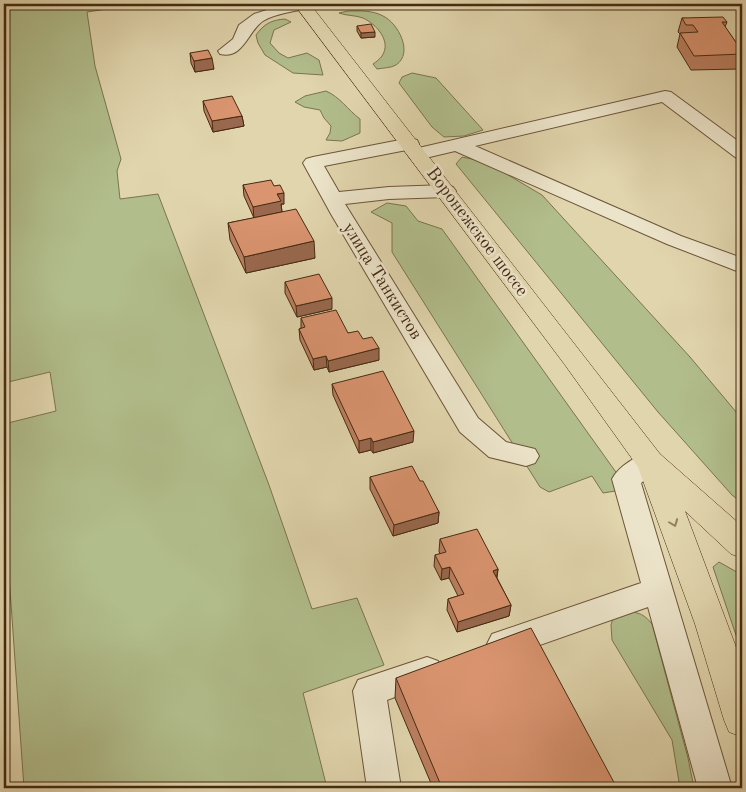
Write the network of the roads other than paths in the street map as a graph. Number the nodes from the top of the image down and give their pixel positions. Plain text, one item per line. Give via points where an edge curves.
1 (302, 5) edge
2 (226, 51) dead end
3 (455, 144) junction
4 (414, 149) junction
5 (742, 153) edge
6 (446, 191) junction
7 (332, 200) junction
8 (742, 266) edge
9 (526, 456) dead end
10 (650, 462) junction
11 (742, 545) edge
12 (658, 590) junction
13 (742, 720) edge
14 (384, 788) edge
15 (715, 788) edge

1 - 2 street via 259,17 245,28 240,41
1 - 4 main road, Воронежское шоссе
3 - 4 street
3 - 5 street via 665,96
3 - 8 street via 674,240
4 - 6 main road, Воронежское шоссе
4 - 7 street, улица Танкистов via 313,163
6 - 7 street
6 - 10 main road, Воронежское шоссе
7 - 9 street, улица Танкистов via 469,426 498,450
10 - 11 main road
10 - 12 street via 626,480
10 -> 13 main road via 689,561
12 - 14 street via 369,691
12 - 15 street

